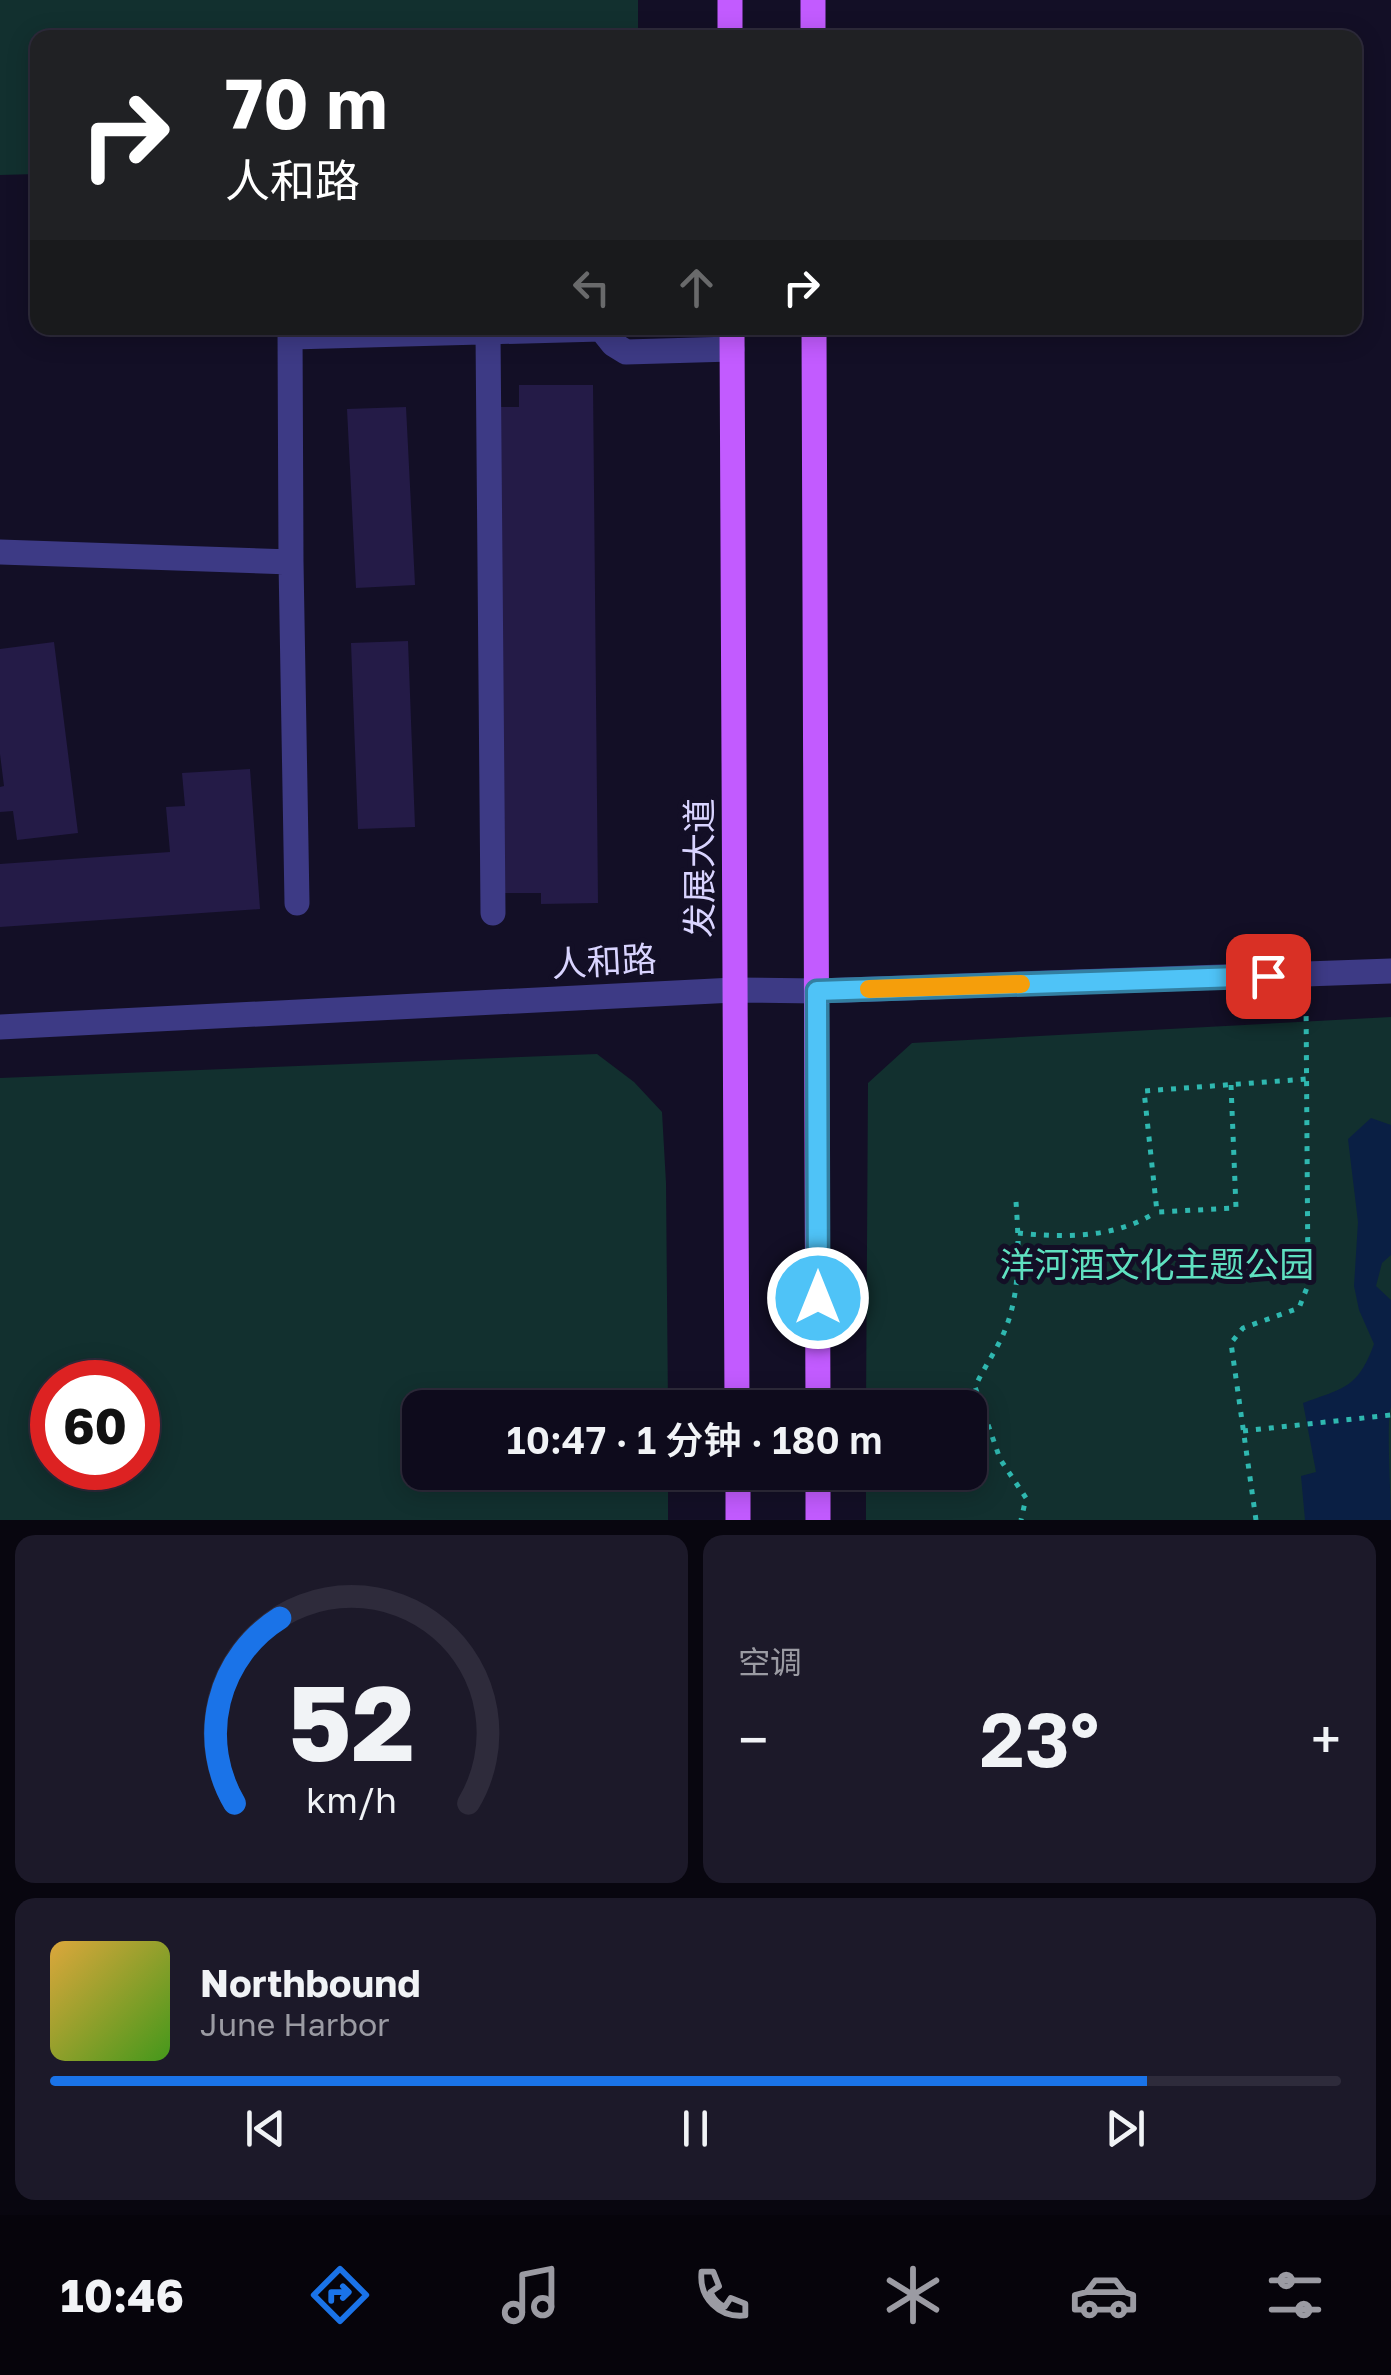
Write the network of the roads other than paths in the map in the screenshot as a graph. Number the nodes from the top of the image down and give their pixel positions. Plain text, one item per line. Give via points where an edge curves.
1 (730, 0) edge
2 (812, 0) edge
3 (730, 30) edge
4 (813, 30) edge
5 (291, 335) edge
6 (488, 335) edge
7 (606, 335) edge
8 (814, 335) edge
9 (732, 338) edge
10 (0, 552) edge
11 (290, 562) junction
12 (297, 904) dead end
13 (493, 913) dead end
14 (1391, 972) edge
15 (734, 990) junction
16 (817, 991) junction
17 (0, 1027) edge
18 (737, 1390) edge
19 (818, 1390) edge
20 (738, 1490) edge
21 (818, 1490) edge
22 (738, 1520) edge
23 (818, 1520) edge

1 - 3 main road
2 - 4 main road
5 - 11 street
6 - 13 street
7 - 9 street via 626,352
8 - 16 main road
9 - 15 main road, 发展大道
10 - 11 street
11 - 12 street
14 - 16 street, 人和路
15 - 16 street, 人和路
15 - 17 street, 人和路
15 - 18 main road, 发展大道
16 - 19 main road
20 - 22 main road
21 - 23 main road

